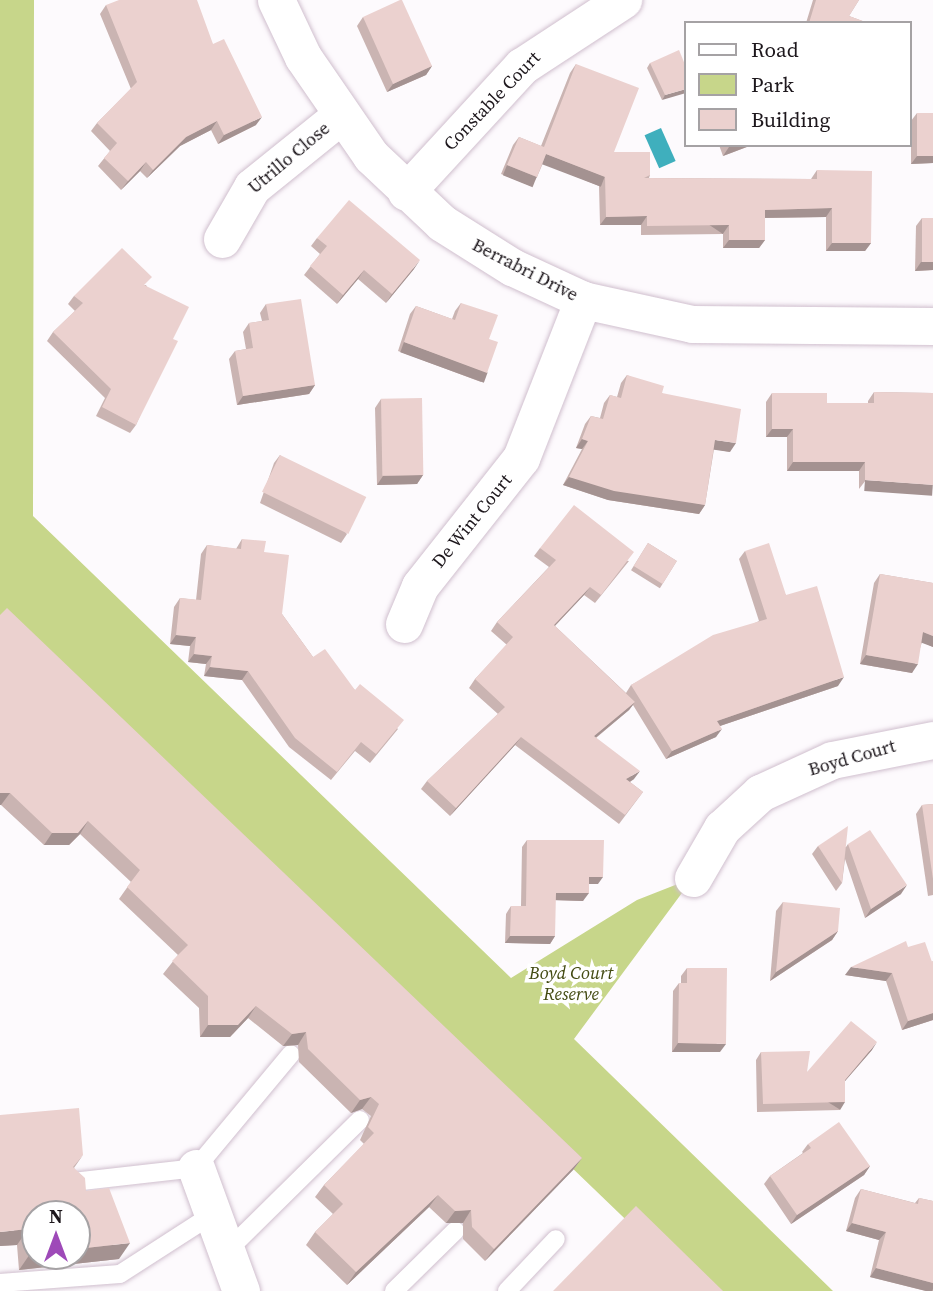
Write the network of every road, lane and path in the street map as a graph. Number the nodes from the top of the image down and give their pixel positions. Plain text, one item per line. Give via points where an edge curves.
1 (276, 0) edge
2 (623, 0) edge
3 (340, 116) junction
4 (406, 192) junction
5 (222, 239) dead end
6 (583, 300) junction
7 (933, 326) edge
8 (404, 624) dead end
9 (933, 740) edge
10 (693, 878) dead end
11 (291, 1054) edge
12 (359, 1120) edge
13 (196, 1168) junction
14 (73, 1182) edge
15 (213, 1214) junction
16 (455, 1231) edge
17 (556, 1240) dead end
18 (226, 1252) junction
19 (0, 1283) edge
20 (241, 1291) edge
21 (394, 1291) edge
22 (508, 1291) edge

1 - 3 street, Berrabri Drive
2 - 4 street, Constable Court via 522,66
3 - 4 street, Berrabri Drive
3 - 5 street, Utrillo Close via 252,187
4 - 6 street, Berrabri Drive via 478,247
6 - 7 street, Berrabri Drive via 729,327
6 - 8 street, De Wint Court via 526,449 490,503 420,586
9 - 10 street, Boyd Court via 832,760 760,793 722,828
11 - 13 lane
12 - 18 lane
13 - 14 lane
13 - 15 street
15 - 18 street
15 - 19 lane via 120,1274
16 - 21 lane
17 - 22 lane
18 - 20 street

